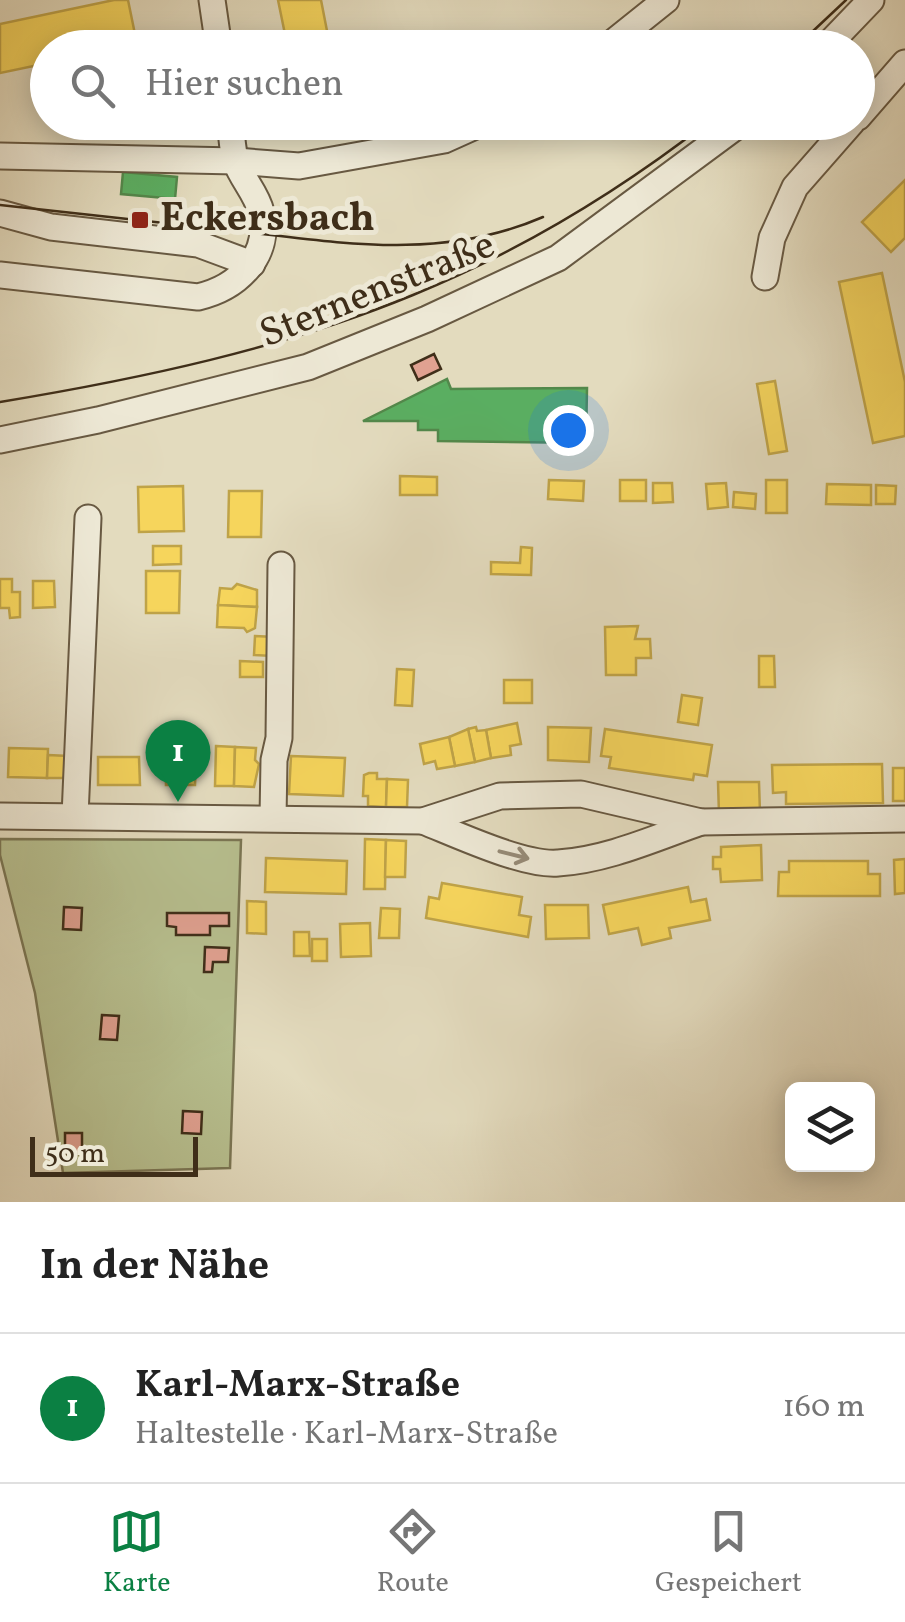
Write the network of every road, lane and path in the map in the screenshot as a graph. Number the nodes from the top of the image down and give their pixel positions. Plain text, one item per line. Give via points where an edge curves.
1 (212, 0) edge
2 (666, 0) edge
3 (871, 0) edge
4 (216, 30) edge
5 (628, 30) edge
6 (842, 30) edge
7 (905, 64) edge
8 (875, 98) edge
9 (233, 140) edge
10 (444, 140) edge
11 (718, 140) edge
12 (836, 140) edge
13 (0, 156) edge
14 (236, 161) junction
15 (0, 212) edge
16 (252, 264) junction
17 (0, 275) edge
18 (765, 277) dead end
19 (0, 440) edge
20 (88, 518) dead end
21 (282, 565) dead end
22 (0, 816) edge
23 (75, 816) junction
24 (273, 818) junction
25 (905, 818) edge
26 (423, 821) junction
27 (702, 822) junction

1 - 4 street
2 - 5 street
3 - 6 street
7 - 8 street
9 - 14 street
10 - 14 street via 299,166
11 - 19 street, Sternenstraße via 558,258 427,318 308,367
12 - 18 street via 794,187 772,238
13 - 14 street
14 - 16 street via 261,210 264,234
15 - 16 street via 52,228 198,244
16 - 17 street via 216,293 198,298
20 - 23 street
21 - 24 street
22 - 23 street
23 - 24 street
24 - 26 street
25 - 27 street
26 - 27 street via 500,796 581,794
26 -> 27 street via 554,864

